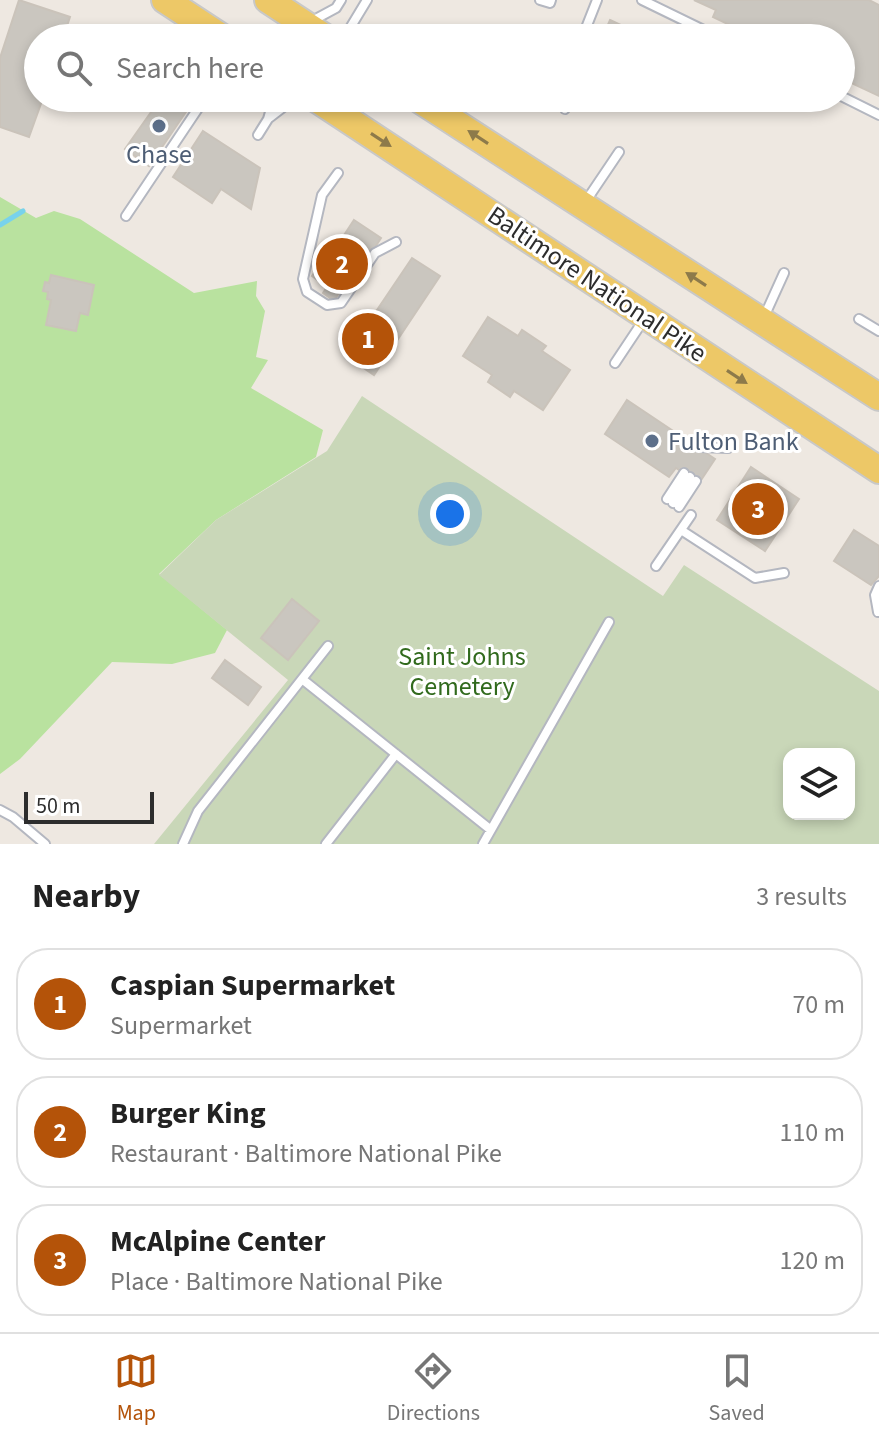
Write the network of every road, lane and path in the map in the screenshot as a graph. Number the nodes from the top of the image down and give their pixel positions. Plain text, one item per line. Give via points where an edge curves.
1 (165, 0) edge
2 (268, 0) edge
3 (341, 0) edge
4 (367, 0) edge
5 (540, 0) edge
6 (551, 0) edge
7 (597, 0) edge
8 (642, 0) edge
9 (195, 24) edge
10 (304, 24) edge
11 (321, 24) edge
12 (352, 24) edge
13 (588, 24) edge
14 (691, 24) edge
15 (855, 103) edge
16 (196, 112) edge
17 (270, 112) edge
18 (284, 112) edge
19 (333, 112) edge
20 (439, 112) edge
21 (879, 115) edge
22 (268, 119) junction
23 (258, 135) dead end
24 (619, 152) dead end
25 (338, 173) dead end
26 (583, 206) junction
27 (126, 216) dead end
28 (396, 242) dead end
29 (784, 273) dead end
30 (645, 317) junction
31 (859, 319) dead end
32 (761, 321) junction
33 (879, 331) edge
34 (615, 363) dead end
35 (879, 397) edge
36 (728, 448) dead end
37 (708, 451) dead end
38 (879, 470) edge
39 (690, 477) joint
40 (691, 515) dead end
41 (681, 530) junction
42 (656, 566) dead end
43 (784, 573) dead end
44 (879, 586) edge
45 (878, 612) edge
46 (609, 622) dead end
47 (328, 646) dead end
48 (302, 679) junction
49 (396, 754) junction
50 (0, 810) edge
51 (491, 830) junction
52 (45, 844) edge
53 (183, 844) edge
54 (326, 844) edge
55 (483, 844) edge

1 - 9 main road
2 - 10 main road
3 - 11 lane
4 - 12 lane
5 - 6 lane
7 - 13 lane
8 - 14 lane
15 - 21 lane
16 - 27 lane
17 - 22 lane
18 - 22 lane
19 -> 30 main road, Baltimore National Pike
26 -> 20 main road
22 - 23 lane
24 - 26 lane
25 - 28 lane via 322,195 303,279 307,292 327,305 341,303 375,253
32 -> 26 main road
29 - 32 lane
30 - 34 lane
30 -> 38 main road, Baltimore National Pike
31 - 33 lane
32 - 35 main road
36 - 37 lane
39 - 39 lane via 673,503
40 - 41 lane
41 - 42 lane
41 - 43 lane via 755,578
44 - 45 lane
46 - 51 lane
47 - 48 lane
48 - 49 lane
48 - 53 lane via 198,811
49 - 51 lane
49 - 54 lane
50 - 52 lane
51 - 55 lane

